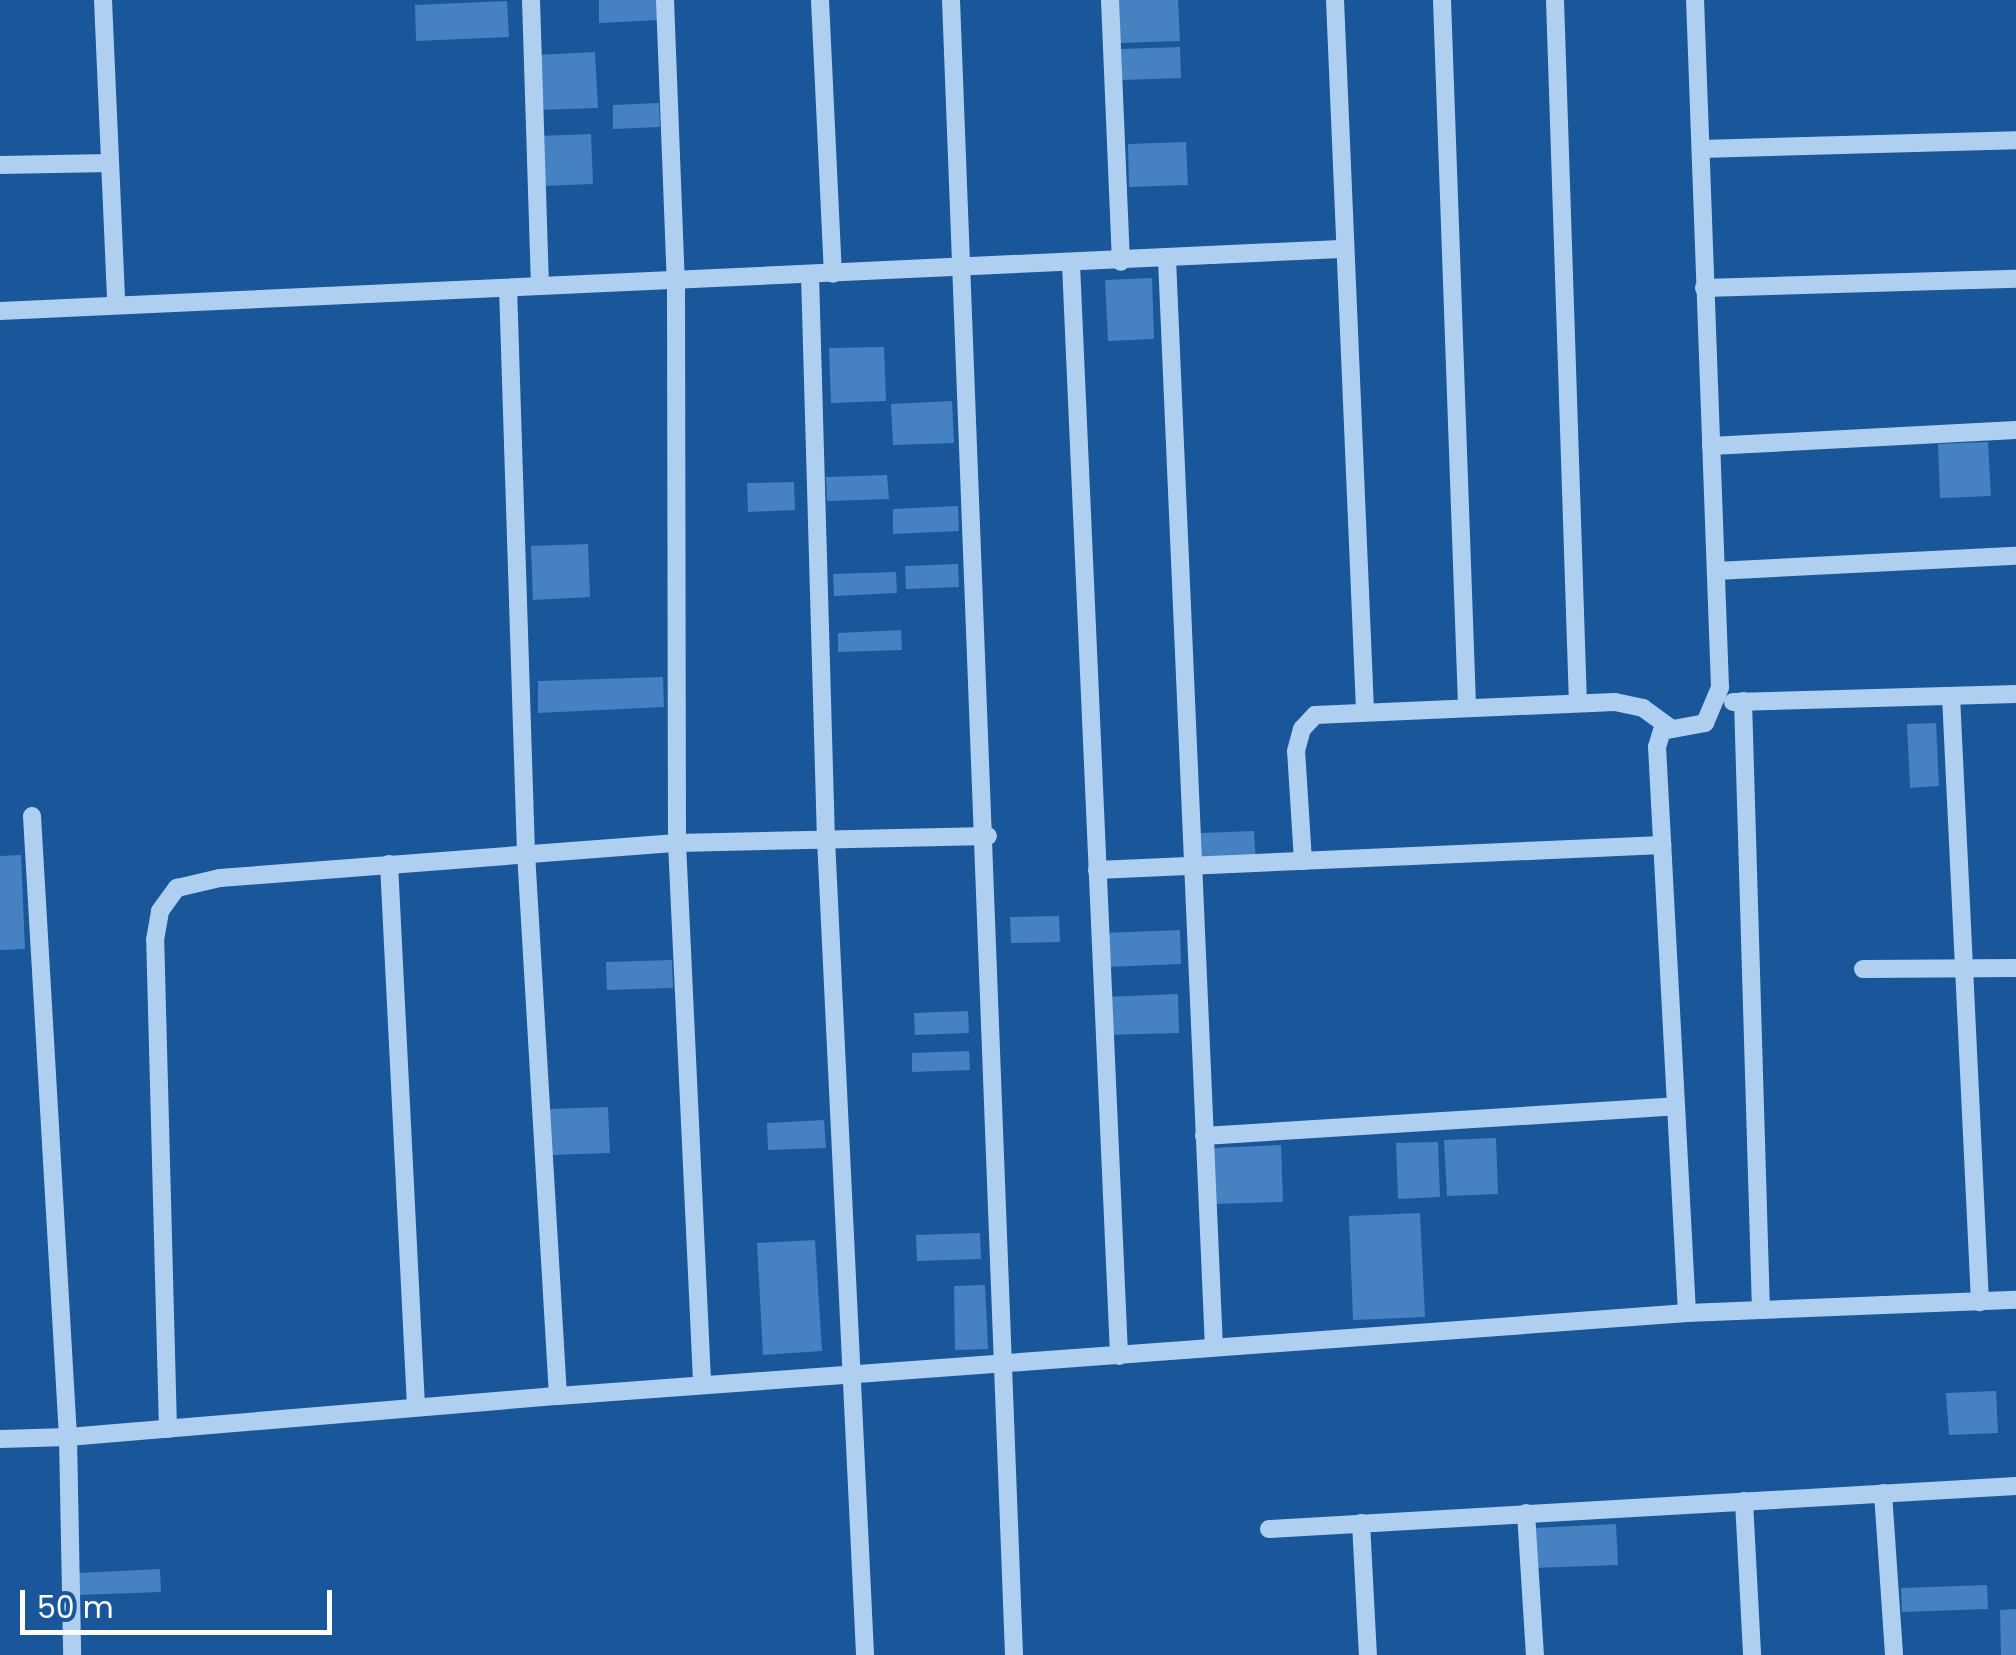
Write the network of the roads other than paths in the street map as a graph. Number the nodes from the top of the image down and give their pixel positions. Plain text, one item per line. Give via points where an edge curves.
1 (104, 0) edge
2 (531, 0) edge
3 (665, 0) edge
4 (820, 0) edge
5 (951, 0) edge
6 (1110, 0) edge
7 (1335, 0) edge
8 (1442, 0) edge
9 (1555, 0) edge
10 (1695, 0) edge
11 (2016, 140) edge
12 (1701, 149) junction
13 (110, 162) junction
14 (0, 166) edge
15 (1341, 249) junction
16 (1167, 259) junction
17 (1122, 262) junction
18 (1071, 264) junction
19 (966, 268) junction
20 (833, 274) junction
21 (810, 275) junction
22 (2016, 279) edge
23 (676, 280) junction
24 (540, 286) junction
25 (508, 288) junction
26 (1704, 288) junction
27 (116, 304) junction
28 (0, 311) edge
29 (2016, 430) edge
30 (1710, 446) junction
31 (2016, 556) edge
32 (1716, 571) junction
33 (2016, 694) edge
34 (1952, 696) junction
35 (1743, 701) junction
36 (1718, 702) junction
37 (1578, 703) junction
38 (1467, 706) junction
39 (1365, 710) junction
40 (1671, 728) junction
41 (32, 816) dead end
42 (988, 836) junction
43 (826, 838) junction
44 (677, 843) junction
45 (1662, 846) junction
46 (526, 853) junction
47 (1303, 860) junction
48 (389, 864) junction
49 (1191, 866) junction
50 (1096, 870) junction
51 (1965, 968) junction
52 (2016, 968) edge
53 (1862, 969) dead end
54 (1676, 1106) junction
55 (1204, 1136) junction
56 (2016, 1300) edge
57 (1980, 1302) junction
58 (1762, 1310) junction
59 (1688, 1313) junction
60 (1214, 1347) junction
61 (1119, 1356) junction
62 (1004, 1362) junction
63 (850, 1375) junction
64 (702, 1382) junction
65 (558, 1396) junction
66 (416, 1406) junction
67 (168, 1429) junction
68 (68, 1437) junction
69 (0, 1439) edge
70 (2016, 1486) edge
71 (1883, 1493) junction
72 (1744, 1501) junction
73 (1526, 1514) junction
74 (1361, 1523) junction
75 (1270, 1529) dead end
76 (72, 1655) edge
77 (865, 1655) edge
78 (1014, 1655) edge
79 (1368, 1655) edge
80 (1535, 1655) edge
81 (1752, 1655) edge
82 (1894, 1655) edge

1 - 13 street
2 - 24 street
3 - 23 street
4 - 20 street
5 - 19 street
6 - 17 street
7 - 15 street
8 - 38 street
9 - 37 street
10 - 12 street
11 - 12 street
12 - 26 street
13 - 14 street
13 - 27 street
15 - 16 street
15 - 39 street
16 - 17 street
16 - 49 street
17 - 18 street
18 - 19 street
18 - 50 street
19 - 20 street
19 - 42 street
20 - 21 street
21 - 23 street
21 - 43 street
22 - 26 street
23 - 24 street
23 - 44 street
24 - 25 street
25 - 27 street
25 - 46 street
26 - 30 street
27 - 28 street
29 - 30 street
30 - 32 street
31 - 32 street
32 - 36 street
33 - 34 street
34 - 35 street
34 - 51 street
35 - 36 street
35 - 58 street
36 - 40 street via 1705,724
37 - 38 street
37 - 40 street via 1629,704
38 - 39 street
39 - 47 street via 1316,714 1302,729 1296,751
40 - 45 street via 1658,735 1657,747
41 - 68 street
42 - 43 street
42 - 62 street
43 - 44 street
43 - 63 street
44 - 46 street
44 - 64 street
45 - 47 street
45 - 54 street
46 - 48 street
46 - 65 street
47 - 49 street
48 - 66 street
48 - 67 street via 194,881 177,888 160,911 155,940
49 - 50 street
49 - 55 street
50 - 61 street
51 - 52 street
51 - 53 street
51 - 57 street
54 - 55 street
54 - 59 street
55 - 60 street
56 - 57 street
57 - 58 street
58 - 59 street
59 - 60 street
60 - 61 street
61 - 62 street
62 - 63 street
62 - 78 street
63 - 64 street
63 - 77 street
64 - 65 street
65 - 66 street
66 - 67 street
67 - 68 street
68 - 69 street
68 - 76 street
70 - 71 street
71 - 72 street
71 - 82 street
72 - 73 street
72 - 81 street
73 - 74 street
73 - 80 street
74 - 75 street
74 - 79 street

